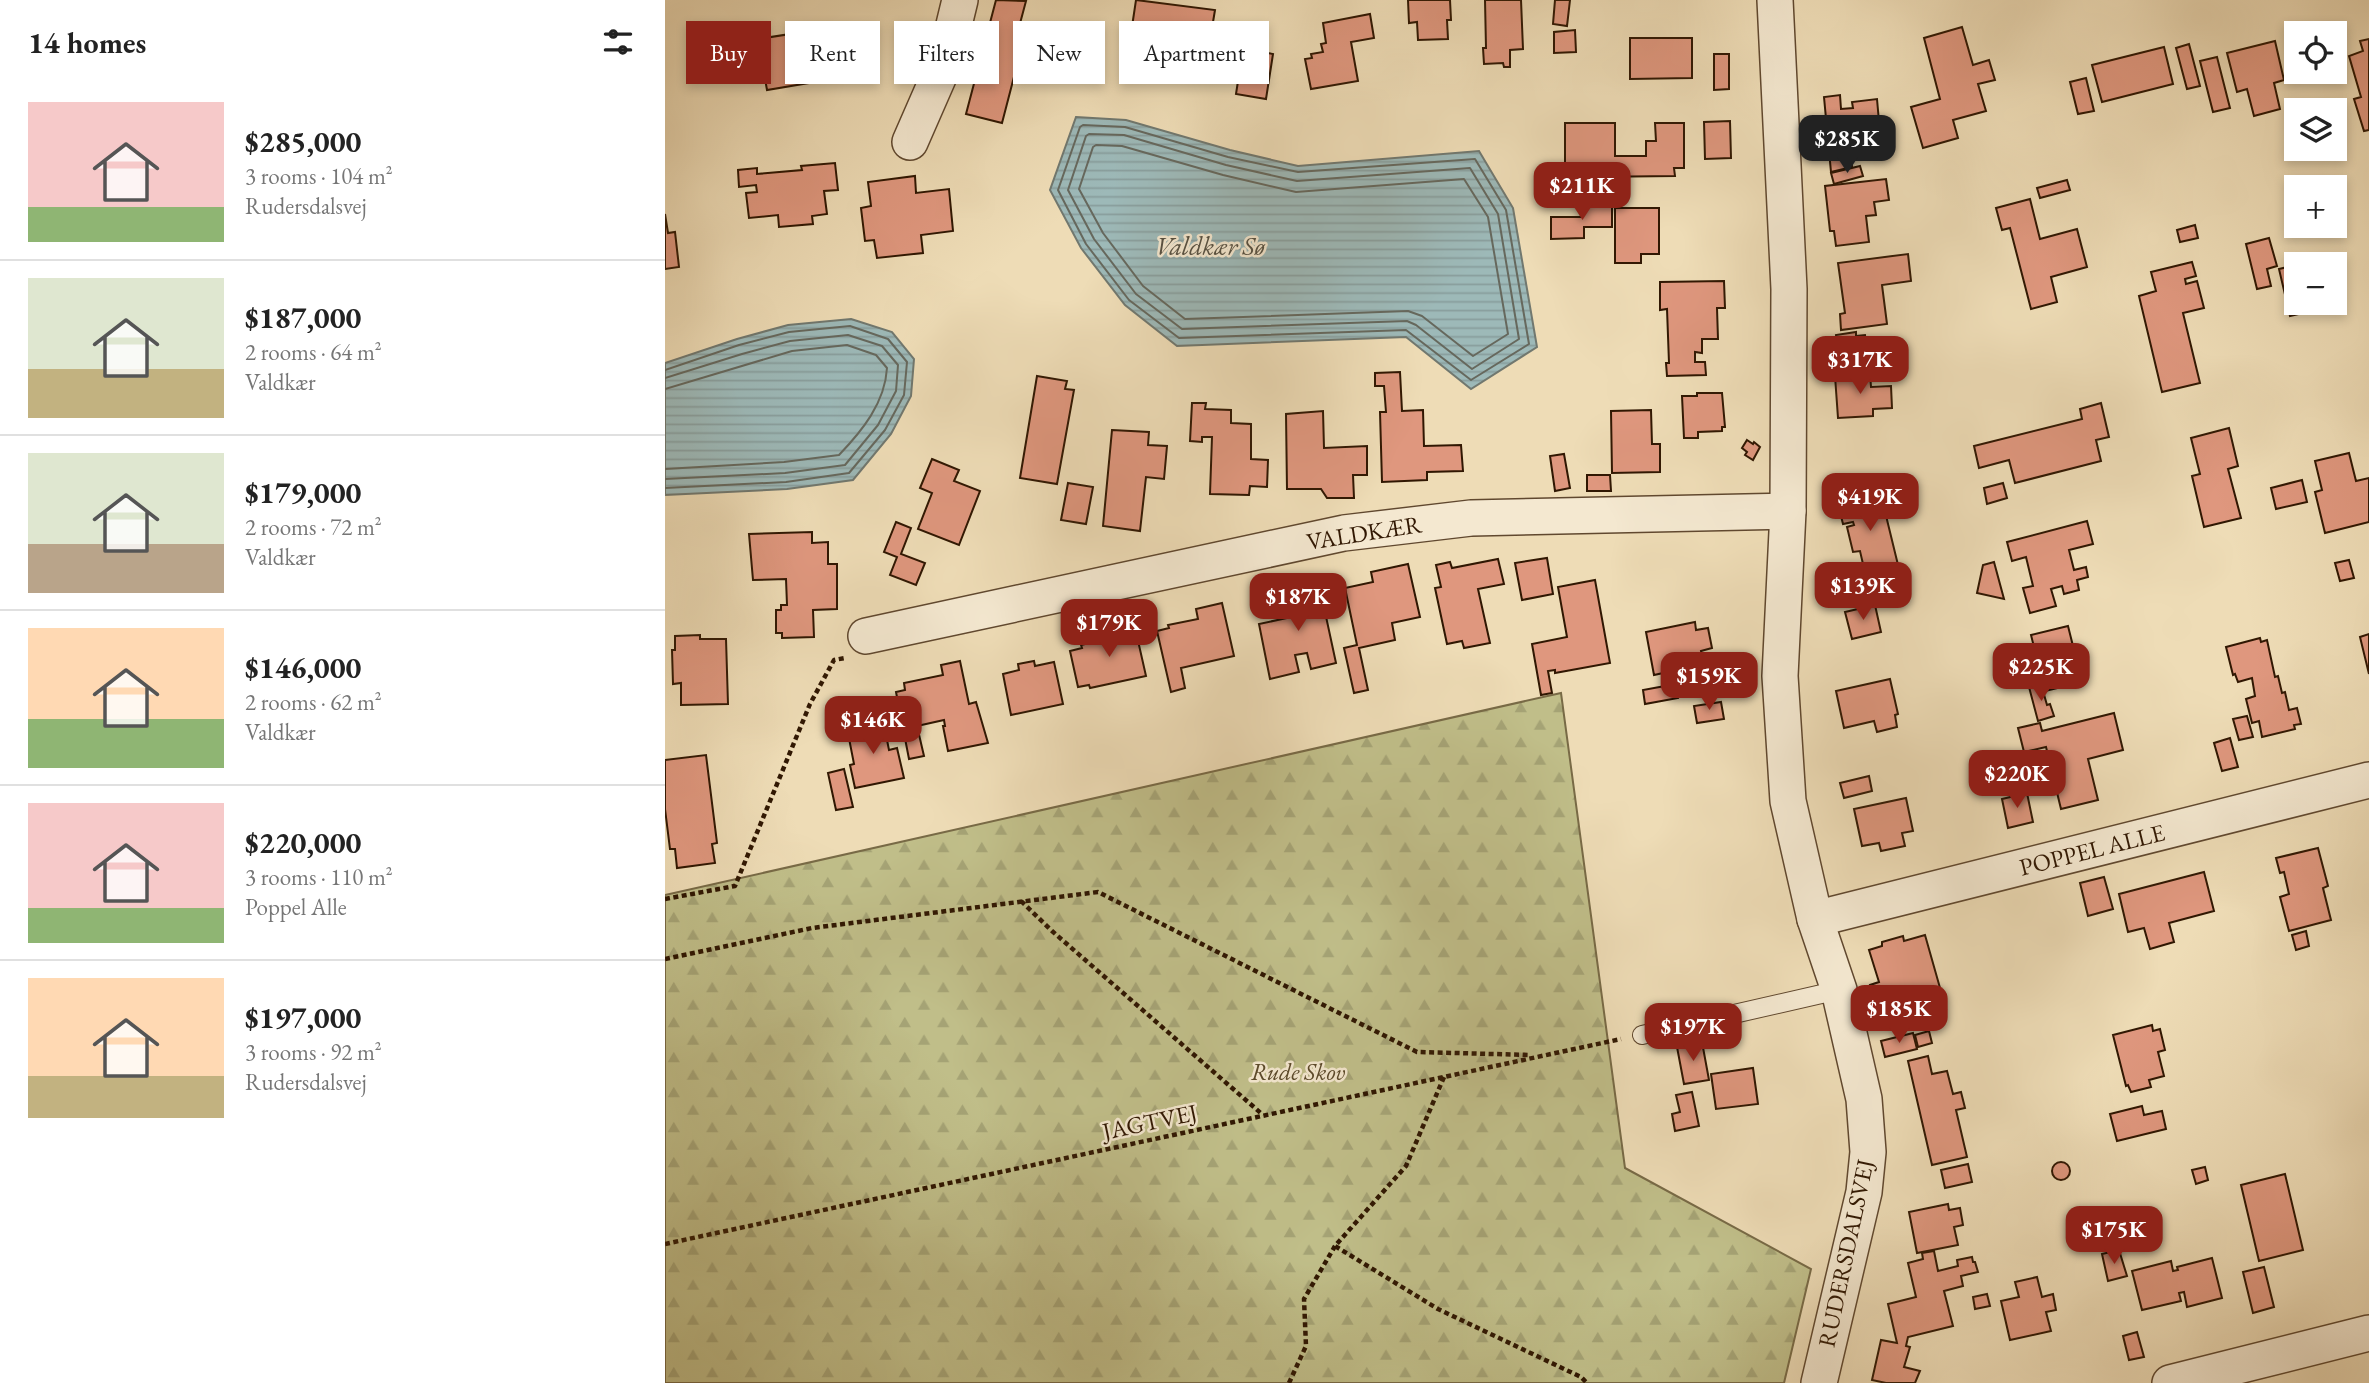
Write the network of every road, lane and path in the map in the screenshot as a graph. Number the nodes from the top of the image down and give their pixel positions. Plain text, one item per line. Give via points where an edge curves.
1 (960, 0) edge
2 (1775, 0) edge
3 (909, 142) dead end
4 (1788, 511) junction
5 (858, 647) joint
6 (2369, 780) edge
7 (665, 899) edge
8 (1021, 901) junction
9 (1815, 919) junction
10 (665, 960) edge
11 (1839, 990) junction
12 (1642, 1035) joint
13 (1539, 1055) junction
14 (1444, 1077) junction
15 (1264, 1116) junction
16 (665, 1244) edge
17 (1335, 1246) junction
18 (2369, 1333) edge
19 (1289, 1383) edge
20 (1587, 1383) edge
21 (1819, 1383) edge
22 (2170, 1383) edge

1 - 3 street via 945,62
2 - 4 street, RUDERSDALSVEJ via 1789,289
4 - 5 street, VALDKÆR via 1471,518 1344,533
4 - 9 street, RUDERSDALSVEJ via 1780,676 1787,791
5 - 7 path via 834,660 810,704 735,886
6 - 9 street, POPPEL ALLE
8 - 10 path via 812,928
8 - 13 path via 1098,892 1417,1052
8 - 15 path
9 - 11 street, RUDERSDALSVEJ
11 - 12 lane
11 - 21 street, RUDERSDALSVEJ via 1864,1100 1868,1152 1864,1192
12 - 13 path, JAGTVEJ
13 - 14 path, JAGTVEJ
14 - 15 path, JAGTVEJ
14 - 17 path via 1406,1166
15 - 16 path, JAGTVEJ
17 - 19 path via 1304,1299 1306,1346
17 - 20 path via 1438,1309
18 - 22 street

